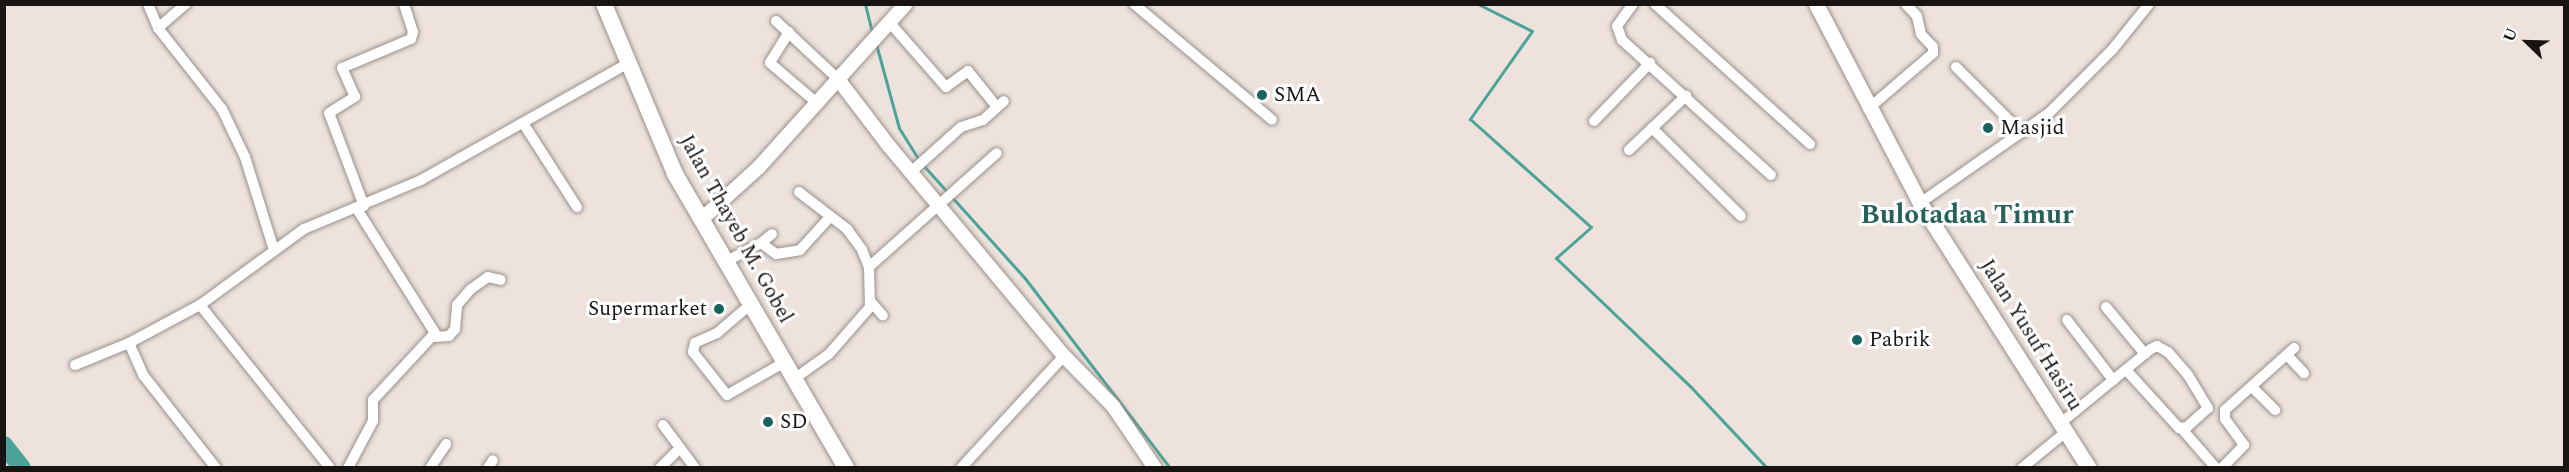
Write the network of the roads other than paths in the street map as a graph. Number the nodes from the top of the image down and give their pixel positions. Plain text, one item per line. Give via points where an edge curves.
1 (148, 4) edge
2 (186, 4) edge
3 (404, 4) edge
4 (906, 4) edge
5 (1134, 4) edge
6 (1633, 4) edge
7 (1655, 4) edge
8 (1816, 4) edge
9 (1906, 4) edge
10 (2149, 4) edge
11 (609, 6) edge
12 (776, 21) dead end
13 (890, 23) junction
14 (158, 28) junction
15 (789, 32) junction
16 (1650, 63) junction
17 (627, 64) junction
18 (1956, 67) dead end
19 (838, 79) junction
20 (1686, 96) junction
21 (817, 103) junction
22 (1868, 109) junction
23 (1272, 120) dead end
24 (1594, 121) dead end
25 (523, 123) junction
26 (1652, 128) junction
27 (2022, 133) junction
28 (1810, 144) dead end
29 (1629, 150) dead end
30 (997, 153) dead end
31 (919, 166) junction
32 (1771, 175) dead end
33 (799, 192) dead end
34 (949, 199) junction
35 (1920, 202) junction
36 (577, 207) dead end
37 (360, 208) junction
38 (830, 216) junction
39 (1742, 216) dead end
40 (703, 218) junction
41 (772, 234) dead end
42 (761, 243) junction
43 (274, 250) junction
44 (727, 261) junction
45 (868, 267) junction
46 (501, 280) dead end
47 (871, 302) junction
48 (200, 304) junction
49 (751, 304) junction
50 (2106, 308) dead end
51 (883, 316) dead end
52 (2067, 320) dead end
53 (434, 337) junction
54 (129, 343) junction
55 (2145, 354) junction
56 (1064, 356) junction
57 (785, 362) junction
58 (75, 365) dead end
59 (2126, 370) junction
60 (2304, 373) dead end
61 (794, 379) junction
62 (2113, 380) junction
63 (2252, 387) junction
64 (2275, 410) dead end
65 (663, 425) dead end
66 (2064, 427) junction
67 (2182, 429) junction
68 (446, 444) dead end
69 (680, 448) junction
70 (216, 468) edge
71 (330, 468) edge
72 (348, 468) edge
73 (430, 468) edge
74 (660, 468) edge
75 (695, 468) edge
76 (846, 468) edge
77 (962, 468) edge
78 (1155, 468) edge
79 (2022, 468) edge
80 (2089, 468) edge
81 (2216, 468) edge
82 (2222, 468) edge

1 - 14 street
2 - 14 street
3 - 37 street via 413,32 411,39 342,68 355,98 329,113
4 - 13 street
5 - 23 street
6 - 16 street via 1617,30 1622,40
7 - 28 street
8 - 22 main road, Jalan Yusuf Hasiru
9 - 22 street via 1917,16 1921,34 1933,47 1933,53
10 - 27 street via 2080,85
11 - 17 main road, Jalan Thayeb M. Gobel
12 - 15 street
13 - 19 street
13 - 31 street via 946,87 968,71 1001,104 981,121 961,127
14 - 43 street via 222,109 245,157
15 - 19 street
15 - 21 street via 770,63
16 - 20 street
16 - 24 street
17 - 25 street
17 - 40 main road, Jalan Thayeb M. Gobel via 675,174
18 - 27 street
19 - 21 street
19 - 31 street
20 - 26 street
20 - 32 street
21 - 40 street via 738,189
22 - 35 main road, Jalan Yusuf Hasiru
25 - 36 street
25 - 37 street via 421,180
26 - 29 street
26 - 39 street
27 - 35 street
30 - 34 street
31 - 34 street
33 - 38 street
34 - 45 street
34 - 56 street
35 - 66 main road, Jalan Yusuf Hasiru
37 - 43 street via 304,229
37 - 53 street via 375,244 432,325
38 - 42 street via 800,250 780,255 768,252
38 - 45 street via 847,229
40 - 44 main road, Jalan Thayeb M. Gobel
41 - 42 street
42 - 44 street
43 - 48 street
44 - 49 main road, Jalan Thayeb M. Gobel
45 - 47 street
46 - 53 street via 488,277 471,289 457,305 456,329 449,336
47 - 51 street
47 - 61 street via 828,354
48 - 54 street
48 - 71 street
49 - 57 main road, Jalan Thayeb M. Gobel
49 - 57 street via 717,333 695,343 693,352 727,395
50 - 55 street
52 - 62 street
53 - 72 street via 373,400 373,421
54 - 58 street
54 - 70 street via 149,384
55 - 59 street
55 - 67 street via 2157,346 2164,348 2207,404 2206,411
56 - 77 street
56 - 78 street via 1113,406
57 - 61 main road, Jalan Thayeb M. Gobel
59 - 62 street
59 - 67 street
60 - 63 street via 2290,352
61 - 76 main road, Jalan Thayeb M. Gobel
62 - 66 street
63 - 64 street
63 - 82 street via 2224,413 2244,446
65 - 69 street
66 - 79 street
66 - 80 main road, Jalan Yusuf Hasiru
67 - 81 street
68 - 73 street
69 - 74 street
69 - 75 street

